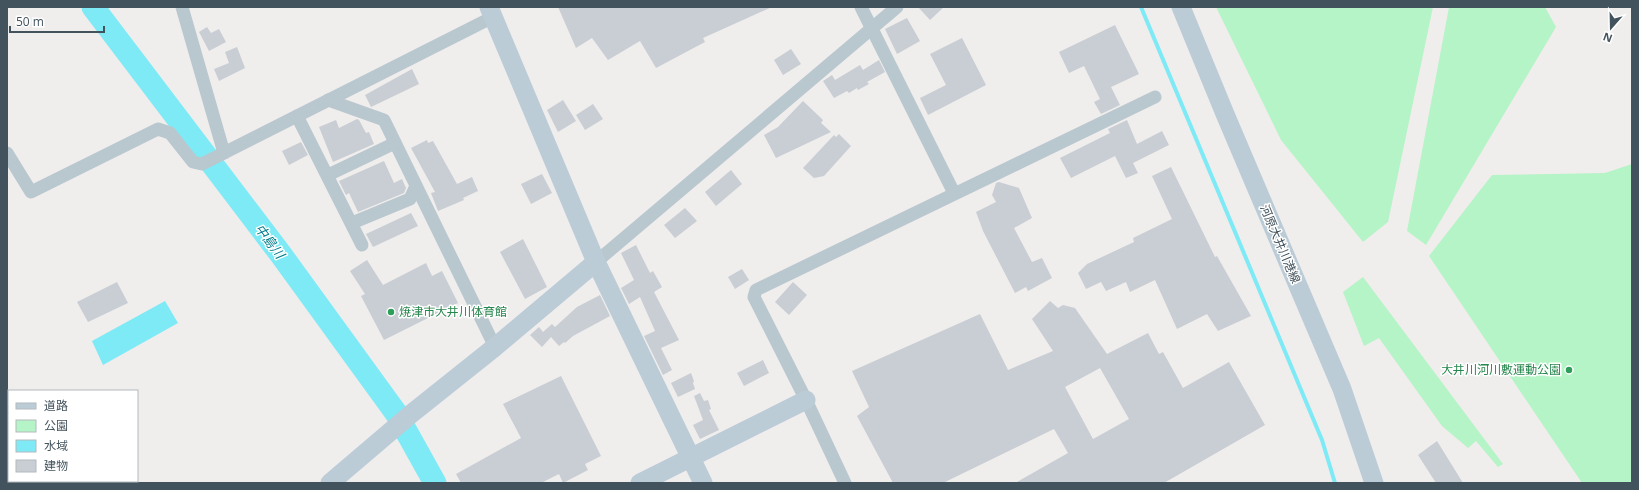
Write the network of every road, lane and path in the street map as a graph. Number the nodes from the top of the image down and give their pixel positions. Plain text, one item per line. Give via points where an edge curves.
1 (182, 7) edge
2 (861, 7) edge
3 (897, 7) edge
4 (1181, 7) edge
5 (491, 12) edge
6 (872, 28) junction
7 (1155, 97) dead end
8 (328, 100) junction
9 (297, 116) junction
10 (395, 143) junction
11 (7, 153) edge
12 (224, 153) junction
13 (328, 175) junction
14 (416, 186) junction
15 (954, 193) junction
16 (352, 223) junction
17 (362, 244) dead end
18 (596, 262) junction
19 (495, 347) junction
20 (806, 400) junction
21 (690, 458) junction
22 (330, 483) edge
23 (640, 483) edge
24 (703, 483) edge
25 (845, 483) edge
26 (1374, 483) edge

1 - 12 street
2 - 6 street
3 - 6 street
4 - 26 street, 河原大井川港線 via 1342,389
5 - 8 street
5 - 18 street
6 - 15 street
6 - 18 street
7 - 15 street
8 - 9 street
8 - 10 street via 384,120
9 - 12 street
9 - 13 street
10 - 13 street
10 - 14 street
11 - 12 street via 31,192 158,129 170,133 193,162 202,164
13 - 16 street
14 - 16 street via 410,199
14 - 19 street
15 - 20 street via 756,290 754,297
16 - 17 street
18 - 19 street
18 - 21 street
19 - 22 street
20 - 21 street
20 - 25 street
21 - 23 street
21 - 24 street

